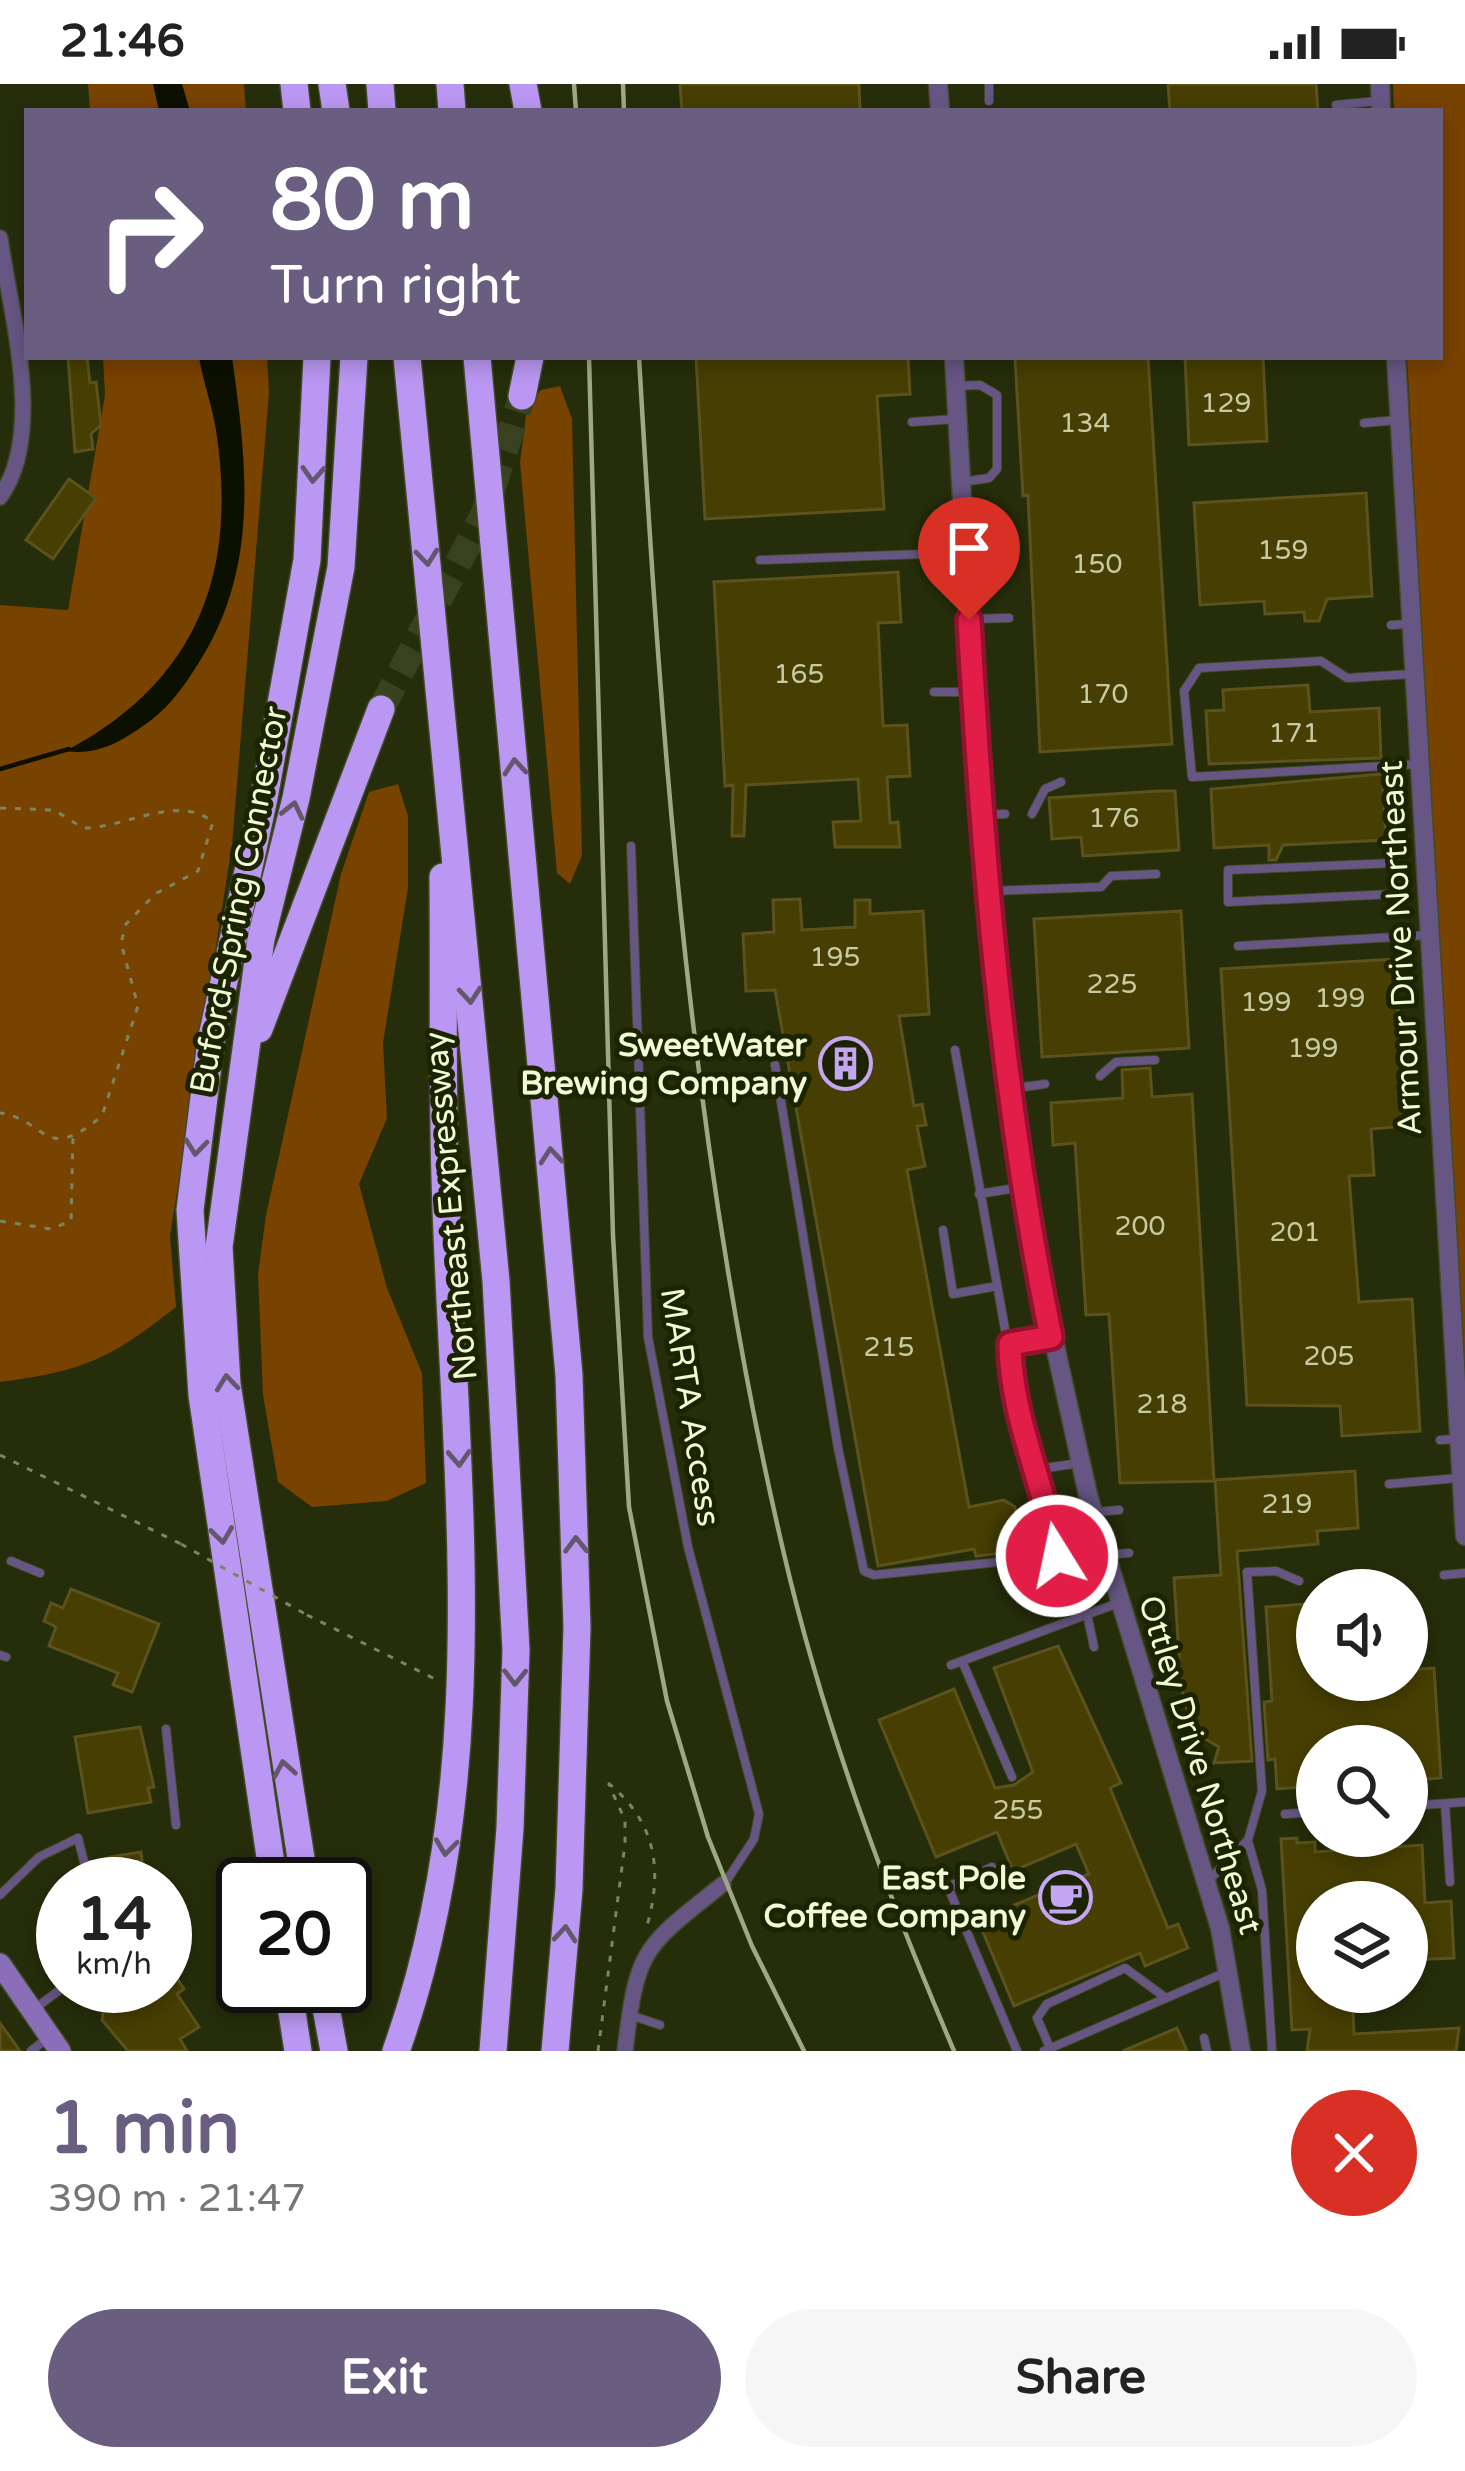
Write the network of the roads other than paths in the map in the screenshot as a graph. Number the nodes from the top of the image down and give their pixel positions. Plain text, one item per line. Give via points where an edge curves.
1 (989, 84) edge
2 (1381, 98) edge
3 (989, 100) dead end
4 (1336, 105) dead end
5 (0, 238) edge
6 (317, 360) edge
7 (354, 360) edge
8 (407, 360) edge
9 (477, 360) edge
10 (529, 360) edge
11 (954, 360) edge
12 (1396, 360) edge
13 (956, 386) junction
14 (522, 396) tunnel mouth
15 (957, 419) junction
16 (1400, 420) junction
17 (912, 422) dead end
18 (1364, 422) dead end
19 (961, 483) junction
20 (0, 497) edge
21 (1004, 551) dead end
22 (965, 554) junction
23 (760, 560) dead end
24 (1009, 618) dead end
25 (969, 620) junction
26 (1412, 623) junction
27 (1391, 625) dead end
28 (1414, 674) junction
29 (934, 692) dead end
30 (973, 692) junction
31 (381, 709) tunnel mouth
32 (442, 711) junction
33 (1420, 764) junction
34 (1061, 782) dead end
35 (1005, 814) dead end
36 (1032, 814) dead end
37 (980, 815) junction
38 (631, 846) dead end
39 (1426, 871) junction
40 (1156, 874) dead end
41 (1400, 876) junction
42 (986, 891) junction
43 (1430, 935) junction
44 (1238, 946) dead end
45 (955, 1050) dead end
46 (1155, 1060) dead end
47 (775, 1065) dead end
48 (1100, 1076) dead end
49 (1045, 1084) dead end
50 (237, 1089) junction
51 (1009, 1089) junction
52 (1022, 1186) junction
53 (979, 1194) junction
54 (943, 1230) dead end
55 (997, 1286) junction
56 (1051, 1337) junction
57 (1010, 1344) junction
58 (1080, 1463) junction
59 (1033, 1470) junction
60 (1462, 1478) junction
61 (1389, 1484) dead end
62 (1119, 1510) dead end
63 (1092, 1512) junction
64 (1465, 1536) edge
65 (1129, 1553) dead end
66 (1105, 1555) junction
67 (11, 1561) dead end
68 (40, 1573) dead end
69 (1465, 1573) edge
70 (1444, 1575) dead end
71 (1296, 1580) edge
72 (1118, 1603) junction
73 (1087, 1614) junction
74 (1094, 1648) dead end
75 (962, 1660) junction
76 (951, 1665) dead end
77 (166, 1730) dead end
78 (1012, 1777) dead end
79 (1465, 1802) edge
80 (1445, 1804) junction
81 (1428, 1805) edge
82 (1296, 1813) edge
83 (1285, 1814) dead end
84 (176, 1825) dead end
85 (1248, 1840) junction
86 (51, 1857) edge
87 (83, 1857) edge
88 (270, 1857) edge
89 (300, 1857) edge
90 (36, 1867) edge
91 (992, 1867) dead end
92 (1450, 1882) dead end
93 (1206, 1883) junction
94 (723, 1884) joint
95 (0, 1895) edge
96 (0, 1964) edge
97 (1231, 1970) junction
98 (1166, 1998) junction
99 (36, 2008) edge
100 (32, 2011) junction
101 (292, 2013) edge
102 (327, 2013) edge
103 (629, 2014) junction
104 (660, 2025) dead end
105 (1204, 2038) dead end
106 (55, 2044) edge
107 (396, 2050) edge
108 (1047, 2050) edge
109 (31, 2051) edge
110 (298, 2051) edge
111 (334, 2051) edge
112 (493, 2051) edge
113 (555, 2051) edge
114 (625, 2051) edge
115 (1017, 2051) edge
116 (1207, 2051) edge
117 (1240, 2051) edge
118 (1272, 2051) edge

1 - 3 lane
2 - 4 lane
5 - 20 street via 25,421 21,454
6 -> 88 highway, Buford-Spring Connector via 307,560 211,1040 190,1210 202,1395
50 -> 7 highway, Buford-Spring Connector via 341,567
8 -> 32 highway, Northeast Expressway
113 -> 9 highway via 576,1667 569,1375
10 - 14 highway
11 - 13 street, Ottley Drive Northeast
12 - 16 street, Armour Drive Northeast
13 - 15 street, Ottley Drive Northeast
13 - 19 lane via 980,385 997,395 1000,454 988,478
15 - 17 lane
15 - 19 street, Ottley Drive Northeast
16 - 18 lane
16 - 26 street, Armour Drive Northeast via 1392,463
19 - 22 street, Ottley Drive Northeast
21 - 22 lane
22 - 23 lane
22 - 25 street, Ottley Drive Northeast
24 - 25 lane
25 - 30 street, Ottley Drive Northeast
26 - 27 lane
26 - 28 street, Armour Drive Northeast
28 - 33 street, Armour Drive Northeast
28 - 33 lane via 1347,678 1321,661 1199,668 1184,691 1192,777
29 - 30 lane
30 - 37 street, Ottley Drive Northeast
31 - 50 highway
32 -> 107 highway via 445,1177 461,1497 459,1739 444,1866 421,1979
32 -> 112 highway, Northeast Expressway via 496,1281 516,1650
33 - 39 street, Armour Drive Northeast
34 - 36 lane via 1045,789
35 - 37 lane
37 - 42 street, Ottley Drive Northeast via 976,866
38 - 94 lane, MARTA Access via 649,1337 688,1546 759,1814 754,1840
39 - 41 lane
39 - 43 street, Armour Drive Northeast
40 - 42 lane via 1111,876 1101,887
41 - 41 lane via 1395,863 1228,870 1228,902 1393,894
42 - 51 street, Ottley Drive Northeast
43 - 44 lane
43 - 60 street, Armour Drive Northeast via 1441,1289 1450,1439
45 - 53 lane
46 - 48 lane via 1116,1062
47 - 59 lane via 864,1571 1057,1556
49 - 51 lane
89 -> 50 highway, Buford-Spring Connector via 227,1384 219,1247
51 - 52 street, Ottley Drive Northeast
52 - 53 lane
52 - 56 street, Ottley Drive Northeast
53 - 55 lane
54 - 55 lane via 953,1294
55 - 57 lane
56 - 57 lane
56 - 58 street, Ottley Drive Northeast
57 - 59 lane
58 - 59 lane
58 - 63 street, Ottley Drive Northeast
60 - 61 lane
60 - 64 street, Armour Drive Northeast
62 - 63 lane
63 - 66 street, Ottley Drive Northeast
65 - 66 lane
66 - 72 street, Ottley Drive Northeast
67 - 68 lane
69 - 70 lane
71 - 85 lane via 1276,1570 1247,1572 1262,1791
72 - 73 lane
72 - 93 street, Ottley Drive Northeast
73 - 74 lane
73 - 75 lane
75 - 76 lane
75 - 78 lane
77 - 84 lane
79 - 80 lane
80 - 81 lane
80 - 92 lane
82 - 83 lane
85 - 93 lane
85 - 118 lane via 1262,1890
86 - 87 lane via 78,1838
90 - 95 lane
91 - 115 lane via 948,1887
93 - 97 street, Ottley Drive Northeast
94 - 103 street via 648,1949 634,1975
96 - 100 main road
97 - 98 lane
97 - 117 street, Ottley Drive Northeast
98 - 108 lane
98 - 108 lane via 1126,1969 1047,2003 1037,2018
99 - 100 lane
100 - 106 main road
101 - 110 highway
102 - 111 highway
103 - 104 lane
103 - 114 street
105 - 116 lane
106 - 109 lane

